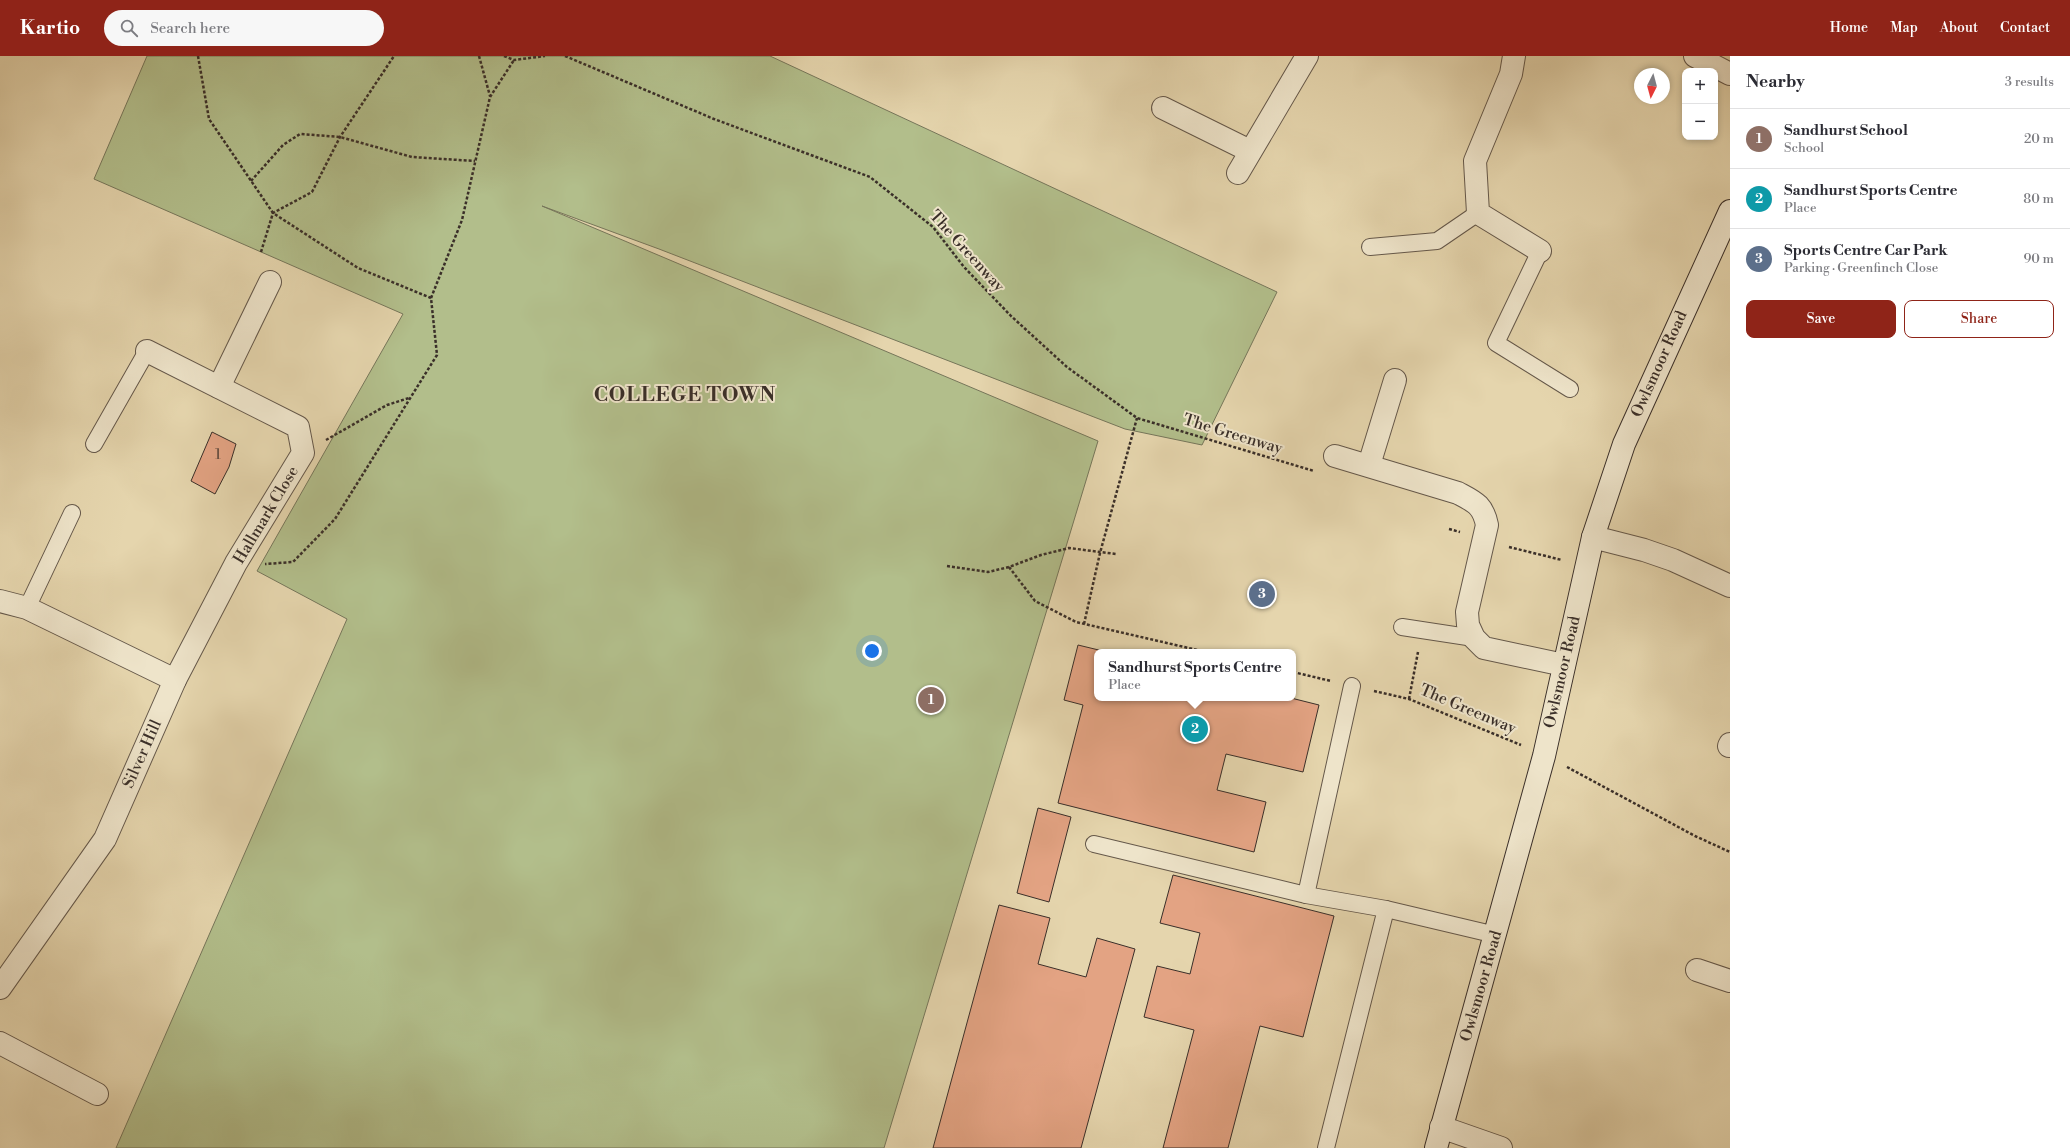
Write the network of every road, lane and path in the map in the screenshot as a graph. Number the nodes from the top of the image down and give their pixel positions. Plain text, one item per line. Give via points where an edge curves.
1 (198, 56) edge
2 (394, 56) edge
3 (480, 56) edge
4 (504, 56) edge
5 (545, 56) edge
6 (565, 56) edge
7 (1306, 56) edge
8 (1514, 56) edge
9 (1696, 56) edge
10 (514, 60) junction
11 (1730, 74) edge
12 (490, 97) junction
13 (1163, 108) dead end
14 (340, 137) junction
15 (1250, 151) junction
16 (475, 160) junction
17 (1238, 173) dead end
18 (251, 181) junction
19 (1730, 211) edge
20 (272, 212) junction
21 (1478, 213) junction
22 (1370, 247) dead end
23 (1540, 251) joint
24 (261, 252) dead end
25 (270, 282) dead end
26 (432, 298) junction
27 (147, 351) joint
28 (1395, 380) dead end
29 (218, 387) junction
30 (1570, 389) dead end
31 (409, 398) junction
32 (1137, 418) junction
33 (94, 444) dead end
34 (303, 454) junction
35 (1335, 456) dead end
36 (1368, 465) junction
37 (1315, 472) dead end
38 (72, 513) dead end
39 (1593, 537) junction
40 (1508, 547) dead end
41 (1100, 553) junction
42 (1116, 554) dead end
43 (236, 563) junction
44 (947, 566) dead end
45 (1586, 566) junction
46 (1009, 567) junction
47 (1730, 586) edge
48 (0, 601) edge
49 (27, 608) junction
50 (1084, 624) junction
51 (1402, 627) dead end
52 (1474, 638) junction
53 (1193, 649) edge
54 (1418, 649) dead end
55 (1564, 665) junction
56 (175, 680) junction
57 (1352, 686) dead end
58 (1518, 744) dead end
59 (1562, 765) dead end
60 (1094, 844) dead end
61 (1730, 852) edge
62 (1306, 895) junction
63 (1386, 909) junction
64 (1496, 935) junction
65 (1697, 970) dead end
66 (1730, 981) edge
67 (0, 988) edge
68 (0, 1043) edge
69 (97, 1094) dead end
70 (1438, 1138) edge
71 (1326, 1148) edge
72 (1501, 1148) edge

1 - 18 path via 209,119
2 - 14 path
3 - 12 path
4 - 10 path
5 - 10 path
6 - 32 path, The Greenway via 714,119 870,177 933,227 964,268 1011,316 1062,362
7 - 15 street
8 - 21 street via 1511,74 1475,161
9 - 11 street
10 - 12 path
12 - 16 path
13 - 15 street
14 - 16 path via 412,157
14 - 18 path via 300,134 284,145
14 - 20 path via 312,192
15 - 17 street
16 - 26 path via 462,220
18 - 20 path
19 - 39 street, Owlsmoor Road via 1624,444
20 - 24 path
20 - 26 path via 358,268
21 - 22 lane via 1437,241
21 - 23 street
23 - 30 lane via 1496,342
25 - 29 street
26 - 31 path via 437,355
27 - 29 street, Hallmark Close
27 - 33 lane
28 - 36 street
29 - 34 street, Hallmark Close via 298,427
31 - 34 path via 387,405
31 - 43 path via 335,518 293,562
32 - 37 path, The Greenway
32 - 41 path
34 - 43 street, Hallmark Close
35 - 36 street
36 - 52 street via 1458,493 1474,501 1484,511 1487,525 1467,612 1468,625
38 - 49 lane
39 - 45 street, Owlsmoor Road
39 - 47 street via 1673,560
40 - 45 path
41 - 42 path
41 - 46 path via 1068,548
41 - 50 path
43 - 56 street, Hallmark Close
44 - 46 path via 988,572
45 - 55 street, Owlsmoor Road
46 - 50 path via 1034,601
48 - 49 street
49 - 56 street
50 - 53 path
51 - 52 lane
52 - 55 street via 1484,648
54 - 58 path, The Greenway via 1409,699
55 - 64 street, Owlsmoor Road via 1544,756
56 - 67 street, Silver Hill via 105,838
57 - 62 lane
59 - 61 path
60 - 62 lane
62 - 63 lane
63 - 64 lane
63 - 71 lane
64 - 70 street, Owlsmoor Road
65 - 66 street
68 - 69 street
70 - 72 street

